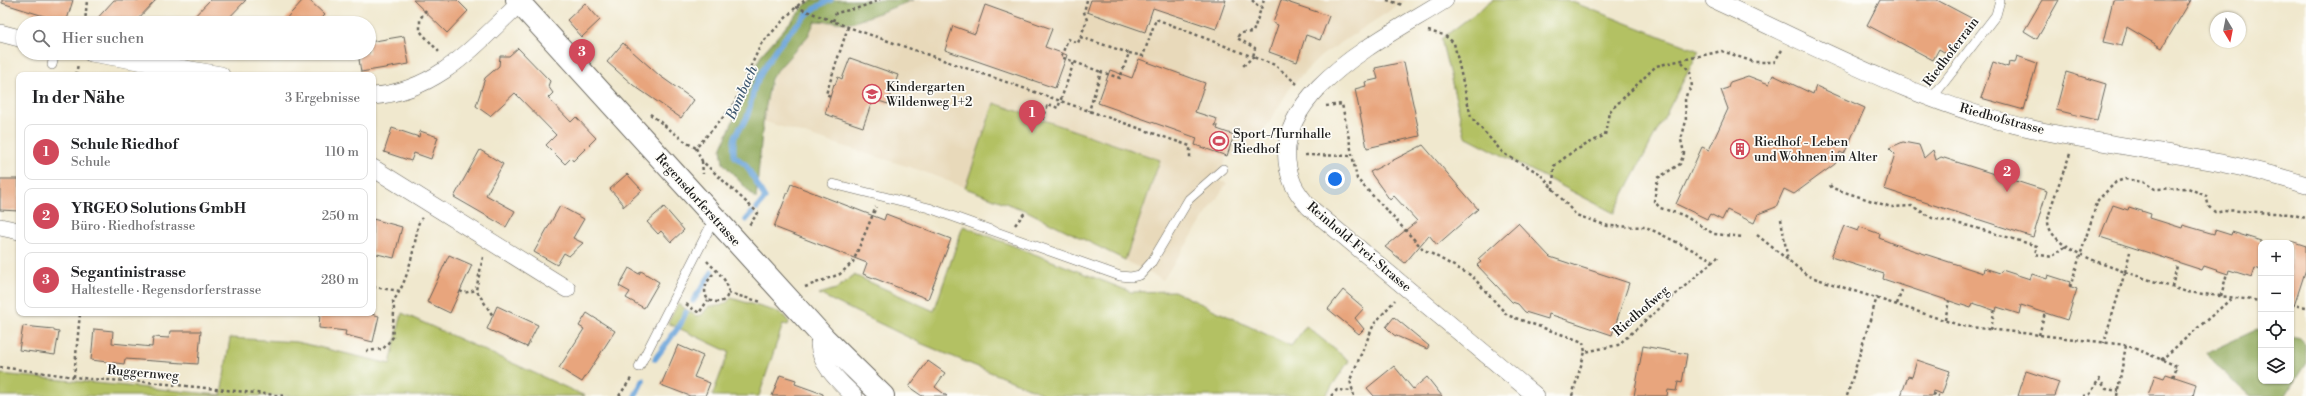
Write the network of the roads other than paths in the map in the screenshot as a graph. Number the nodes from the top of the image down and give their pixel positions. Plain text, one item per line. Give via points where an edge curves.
1 (1445, 0) edge
2 (1714, 0) edge
3 (2000, 0) edge
4 (518, 1) edge
5 (0, 33) edge
6 (16, 37) edge
7 (53, 60) edge
8 (114, 60) edge
9 (52, 66) dead end
10 (200, 72) edge
11 (376, 96) edge
12 (1932, 98) junction
13 (1223, 169) dead end
14 (376, 170) edge
15 (833, 184) dead end
16 (2306, 185) edge
17 (716, 220) junction
18 (0, 226) edge
19 (16, 230) edge
20 (567, 289) dead end
21 (824, 338) junction
22 (639, 367) road end
23 (854, 396) edge
24 (883, 396) edge
25 (1536, 396) edge

1 - 25 street, Reinhold-Frei-Strasse via 1345,63 1325,79 1307,99 1296,118 1289,138 1288,168 1293,184 1309,207
2 - 12 street, Riedhofstrasse
3 - 12 lane, Riedhoferrain via 1996,15
4 - 11 street via 458,62 425,84 403,92
4 - 17 street, Regensdorferstrasse
5 - 6 street
7 - 9 lane
8 - 10 street
12 - 16 street, Riedhofstrasse via 1970,112 2032,129 2175,154
13 - 15 lane via 1189,199 1150,263 1140,275 1131,277 1120,276 929,208
14 - 20 street
17 - 21 street, Regensdorferstrasse
17 - 22 lane via 709,229
18 - 19 street
21 - 23 street via 819,344 819,352 829,369
21 - 24 street, Regensdorferstrasse

